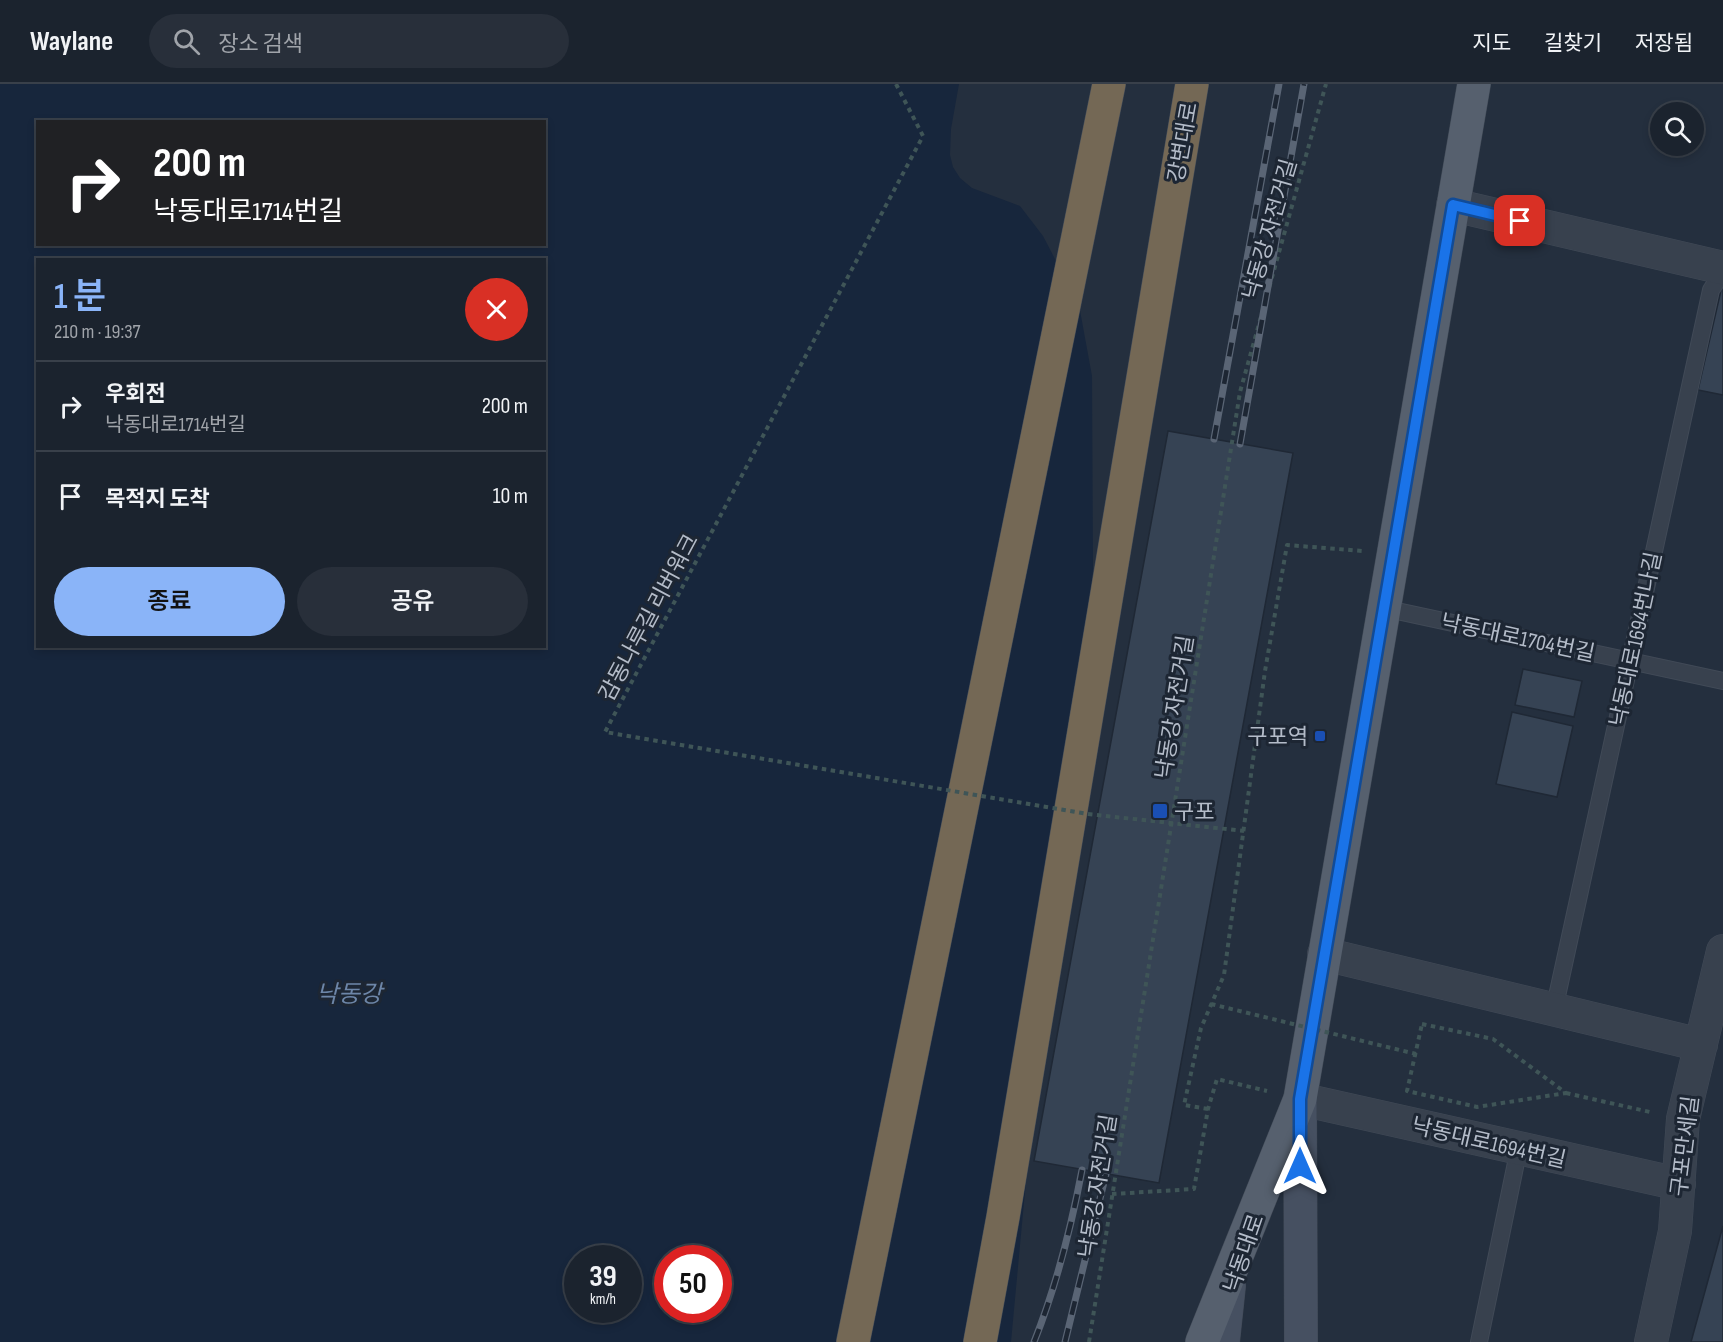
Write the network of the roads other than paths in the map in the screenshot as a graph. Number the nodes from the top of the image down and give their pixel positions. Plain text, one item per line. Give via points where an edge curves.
1 (1109, 84) edge
2 (1192, 84) edge
3 (1474, 84) edge
4 (1453, 205) junction
5 (1723, 270) edge
6 (1383, 608) junction
7 (1630, 661) junction
8 (1723, 681) edge
9 (1723, 951) edge
10 (1324, 954) junction
11 (1554, 1010) junction
12 (1701, 1045) junction
13 (1300, 1099) junction
14 (1519, 1148) junction
15 (1678, 1184) junction
16 (853, 1342) edge
17 (980, 1342) edge
18 (1202, 1342) edge
19 (1223, 1342) edge
20 (1301, 1342) edge
21 (1479, 1342) edge
22 (1651, 1342) edge

1 - 16 highway
2 - 17 highway, 강변대로 via 1004,1218
3 - 4 main road, 낙동대로
4 - 5 street
4 - 6 main road, 낙동대로
5 - 7 lane, 낙동대로1694번나길 via 1711,290
6 - 7 lane, 낙동대로1704번길
6 - 10 main road, 낙동대로
7 - 8 lane, 낙동대로1704번길
7 - 11 lane, 낙동대로1694번나길
9 - 12 street, 구포만세길
10 - 11 street
10 - 13 main road, 낙동대로
11 - 12 street
12 - 15 street, 구포만세길 via 1683,1119
13 - 14 street, 낙동대로1694번길
13 - 18 main road
13 - 19 main road, 낙동대로 via 1227,1290
13 - 20 main road, 낙동대로
14 - 15 street, 낙동대로1694번길
14 - 21 lane
15 - 22 street, 구포만세길 via 1675,1231

